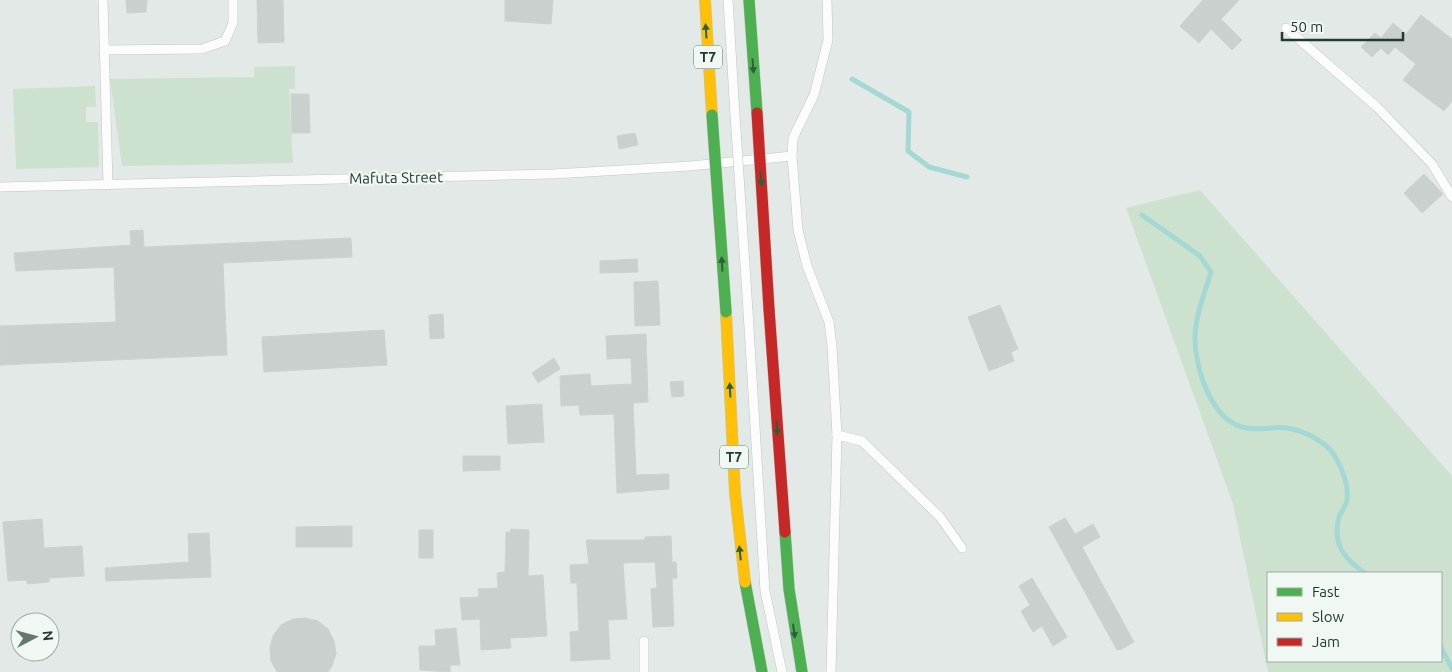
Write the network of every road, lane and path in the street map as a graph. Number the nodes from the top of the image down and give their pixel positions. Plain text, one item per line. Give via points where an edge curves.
1 (103, 0) edge
2 (232, 0) edge
3 (705, 0) edge
4 (728, 0) edge
5 (749, 0) edge
6 (827, 0) edge
7 (1286, 28) dead end
8 (104, 50) junction
9 (792, 156) junction
10 (108, 185) junction
11 (0, 187) edge
12 (1452, 197) edge
13 (837, 435) junction
14 (962, 548) dead end
15 (644, 641) dead end
16 (644, 672) edge
17 (762, 672) edge
18 (782, 672) edge
19 (802, 672) edge
20 (831, 672) edge

1 - 8 lane
2 - 8 lane via 233,22 225,41 202,49
17 -> 3 highway, T7, bridge via 746,601 740,552
4 - 18 lane, bridge via 765,591
5 -> 19 highway, bridge via 789,589
6 - 9 lane via 828,40 814,94 793,138
7 - 12 lane via 1377,107 1432,164
8 - 10 lane
9 - 10 lane, Mafuta Street via 554,174
9 - 13 lane via 798,230 807,266 829,322
10 - 11 lane, Mafuta Street
13 - 14 lane via 862,441 940,517
13 - 20 lane
15 - 16 lane

